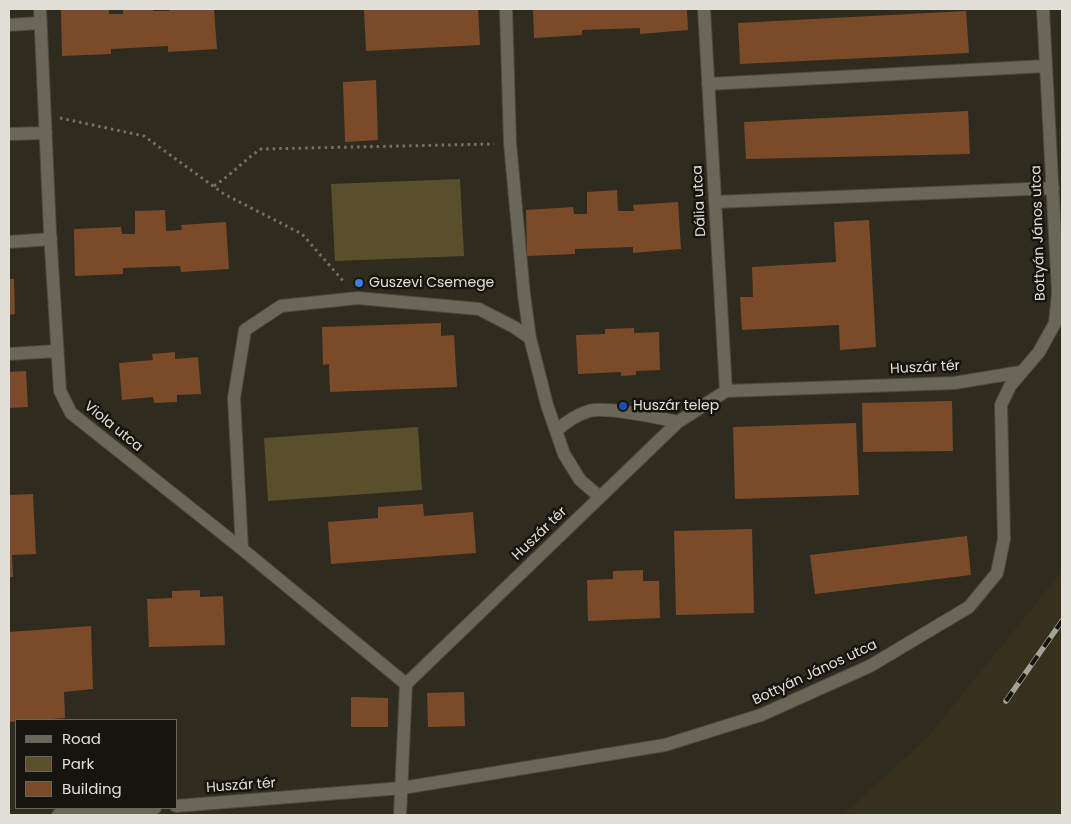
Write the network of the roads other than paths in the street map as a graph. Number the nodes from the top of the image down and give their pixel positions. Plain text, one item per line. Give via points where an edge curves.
1 (40, 9) edge
2 (506, 9) edge
3 (704, 9) edge
4 (1043, 9) edge
5 (40, 23) junction
6 (9, 25) edge
7 (1046, 66) junction
8 (708, 84) junction
9 (46, 132) junction
10 (9, 134) edge
11 (1053, 188) junction
12 (715, 202) junction
13 (51, 239) junction
14 (9, 242) edge
15 (530, 338) junction
16 (57, 351) junction
17 (9, 354) edge
18 (1021, 372) junction
19 (726, 391) junction
20 (678, 422) junction
21 (556, 431) junction
22 (600, 497) junction
23 (242, 550) junction
24 (406, 684) junction
25 (402, 788) junction
26 (178, 806) edge
27 (141, 809) edge
28 (58, 815) edge
29 (400, 815) edge

1 - 5 street, Viola utca
2 - 15 street via 510,143
3 - 8 street, Dália utca
4 - 7 street, Bottyán János utca
5 - 6 street
5 - 9 street, Viola utca
7 - 8 street
7 - 11 street, Bottyán János utca
8 - 12 street, Dália utca
9 - 10 street
9 - 13 street, Viola utca
11 - 12 street
11 - 18 street, Bottyán János utca via 1058,293 1055,323 1039,352
12 - 19 street, Dália utca
13 - 14 street
13 - 16 street, Viola utca
15 - 21 street
15 - 23 street via 479,309 358,298 281,306 245,330 234,398
16 - 17 street
16 - 23 street, Viola utca via 60,391 71,413
18 - 19 street, Huszár tér via 954,383
18 - 25 street, Bottyán János utca via 1001,405 1004,540 997,573 970,607 870,666 761,715 666,746
19 - 20 street, Huszár tér
20 - 21 street via 640,414 590,410 569,420
20 - 22 street, Huszár tér
21 - 22 street via 564,454 580,480
22 - 24 street, Huszár tér
23 - 24 street, Viola utca
24 - 25 street
25 - 26 street, Huszár tér
25 - 29 street
27 - 28 street

